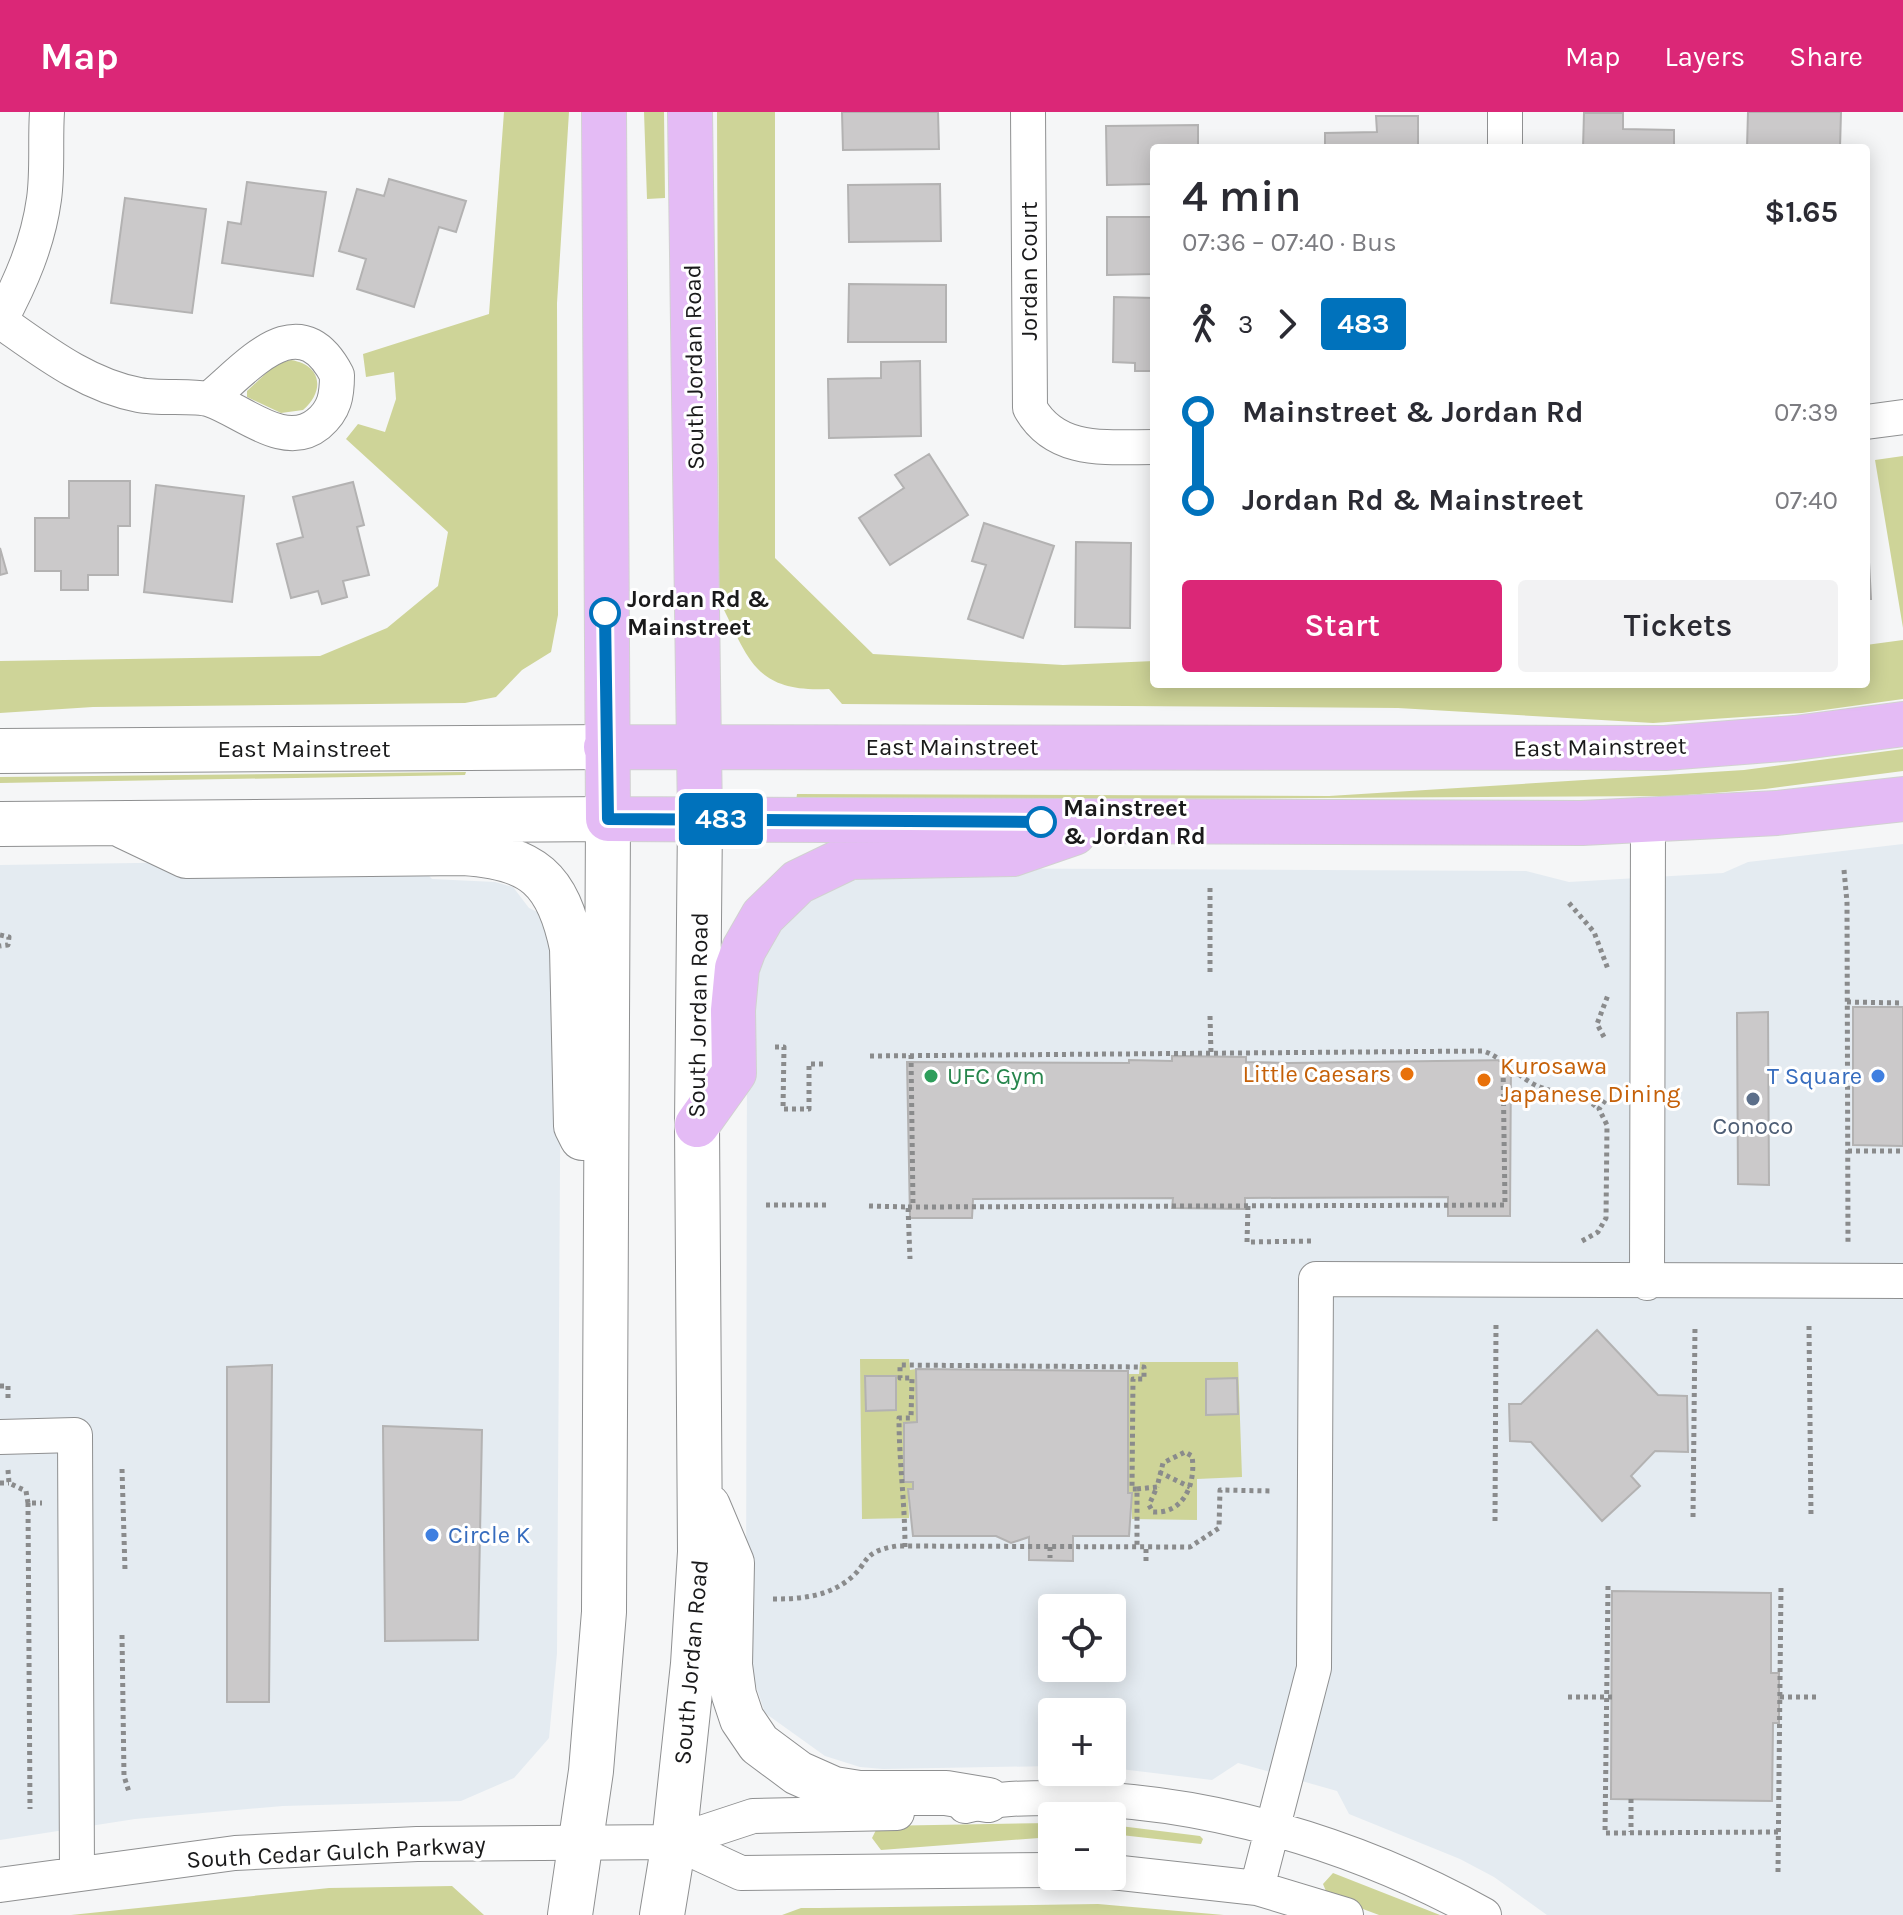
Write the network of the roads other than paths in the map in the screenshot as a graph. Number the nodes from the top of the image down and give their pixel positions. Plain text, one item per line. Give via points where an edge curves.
1 (47, 112) edge
2 (604, 112) edge
3 (690, 112) edge
4 (1028, 112) edge
5 (1505, 112) edge
6 (1505, 144) edge
7 (0, 321) edge
8 (209, 399) dead end
9 (1903, 417) edge
10 (1870, 421) edge
11 (1150, 447) edge
12 (1903, 724) edge
13 (606, 747) junction
14 (699, 747) junction
15 (0, 751) edge
16 (1903, 799) edge
17 (608, 819) junction
18 (700, 819) junction
19 (1648, 821) junction
20 (1103, 822) junction
21 (115, 823) junction
22 (0, 824) edge
23 (697, 1125) junction
24 (605, 1183) junction
25 (1903, 1281) edge
26 (1647, 1283) junction
27 (5, 1435) edge
28 (699, 1485) junction
29 (988, 1800) junction
30 (1272, 1829) junction
31 (674, 1842) junction
32 (582, 1844) junction
33 (1038, 1870) edge
34 (77, 1872) junction
35 (1126, 1874) edge
36 (0, 1885) edge
37 (1257, 1888) junction
38 (570, 1915) edge
39 (662, 1915) edge
40 (1346, 1915) edge
41 (1484, 1915) edge

1 - 7 street via 39,225
2 - 13 main road
3 - 14 main road, South Jordan Road
4 - 11 street, Jordan Court via 1030,408 1041,428 1058,439
5 - 6 street
7 - 8 street via 62,365 115,388 161,399
9 - 10 street
12 - 14 main road, East Mainstreet via 1665,748
13 - 14 main road, East Mainstreet
13 - 15 main road, East Mainstreet
13 - 17 main road
14 - 18 main road, South Jordan Road
16 - 19 main road
17 - 18 main road
17 - 21 main road
17 - 24 main road
18 - 20 main road
18 - 23 main road, South Jordan Road
19 - 20 main road
19 - 26 street
20 - 23 main road via 1013,854 850,857 798,882 763,916 744,949 733,1010 734,1073
21 - 22 main road
21 - 24 main road via 186,856 475,854 508,859 537,873 554,892 567,920 575,977 576,1126
23 - 28 main road, South Jordan Road
24 - 32 main road via 604,1612
25 - 26 street
26 - 30 street via 1316,1279 1316,1647 1308,1701
27 - 34 street via 75,1435
28 - 29 main road via 732,1563 734,1695 759,1744 798,1773 834,1789
28 - 31 main road, South Jordan Road via 699,1594
29 - 30 street, South Cedar Gulch Parkway via 1126,1801
29 - 31 street, South Cedar Gulch Parkway via 946,1811 753,1816
30 - 37 street
30 - 41 street, South Cedar Gulch Parkway via 1364,1860
31 - 32 street, South Cedar Gulch Parkway
31 - 33 street, South Cedar Gulch Parkway via 741,1873
31 - 39 main road, South Jordan Road
32 - 34 street, South Cedar Gulch Parkway via 322,1848
32 - 38 main road
34 - 36 street, South Cedar Gulch Parkway
35 - 37 street
37 - 40 street

